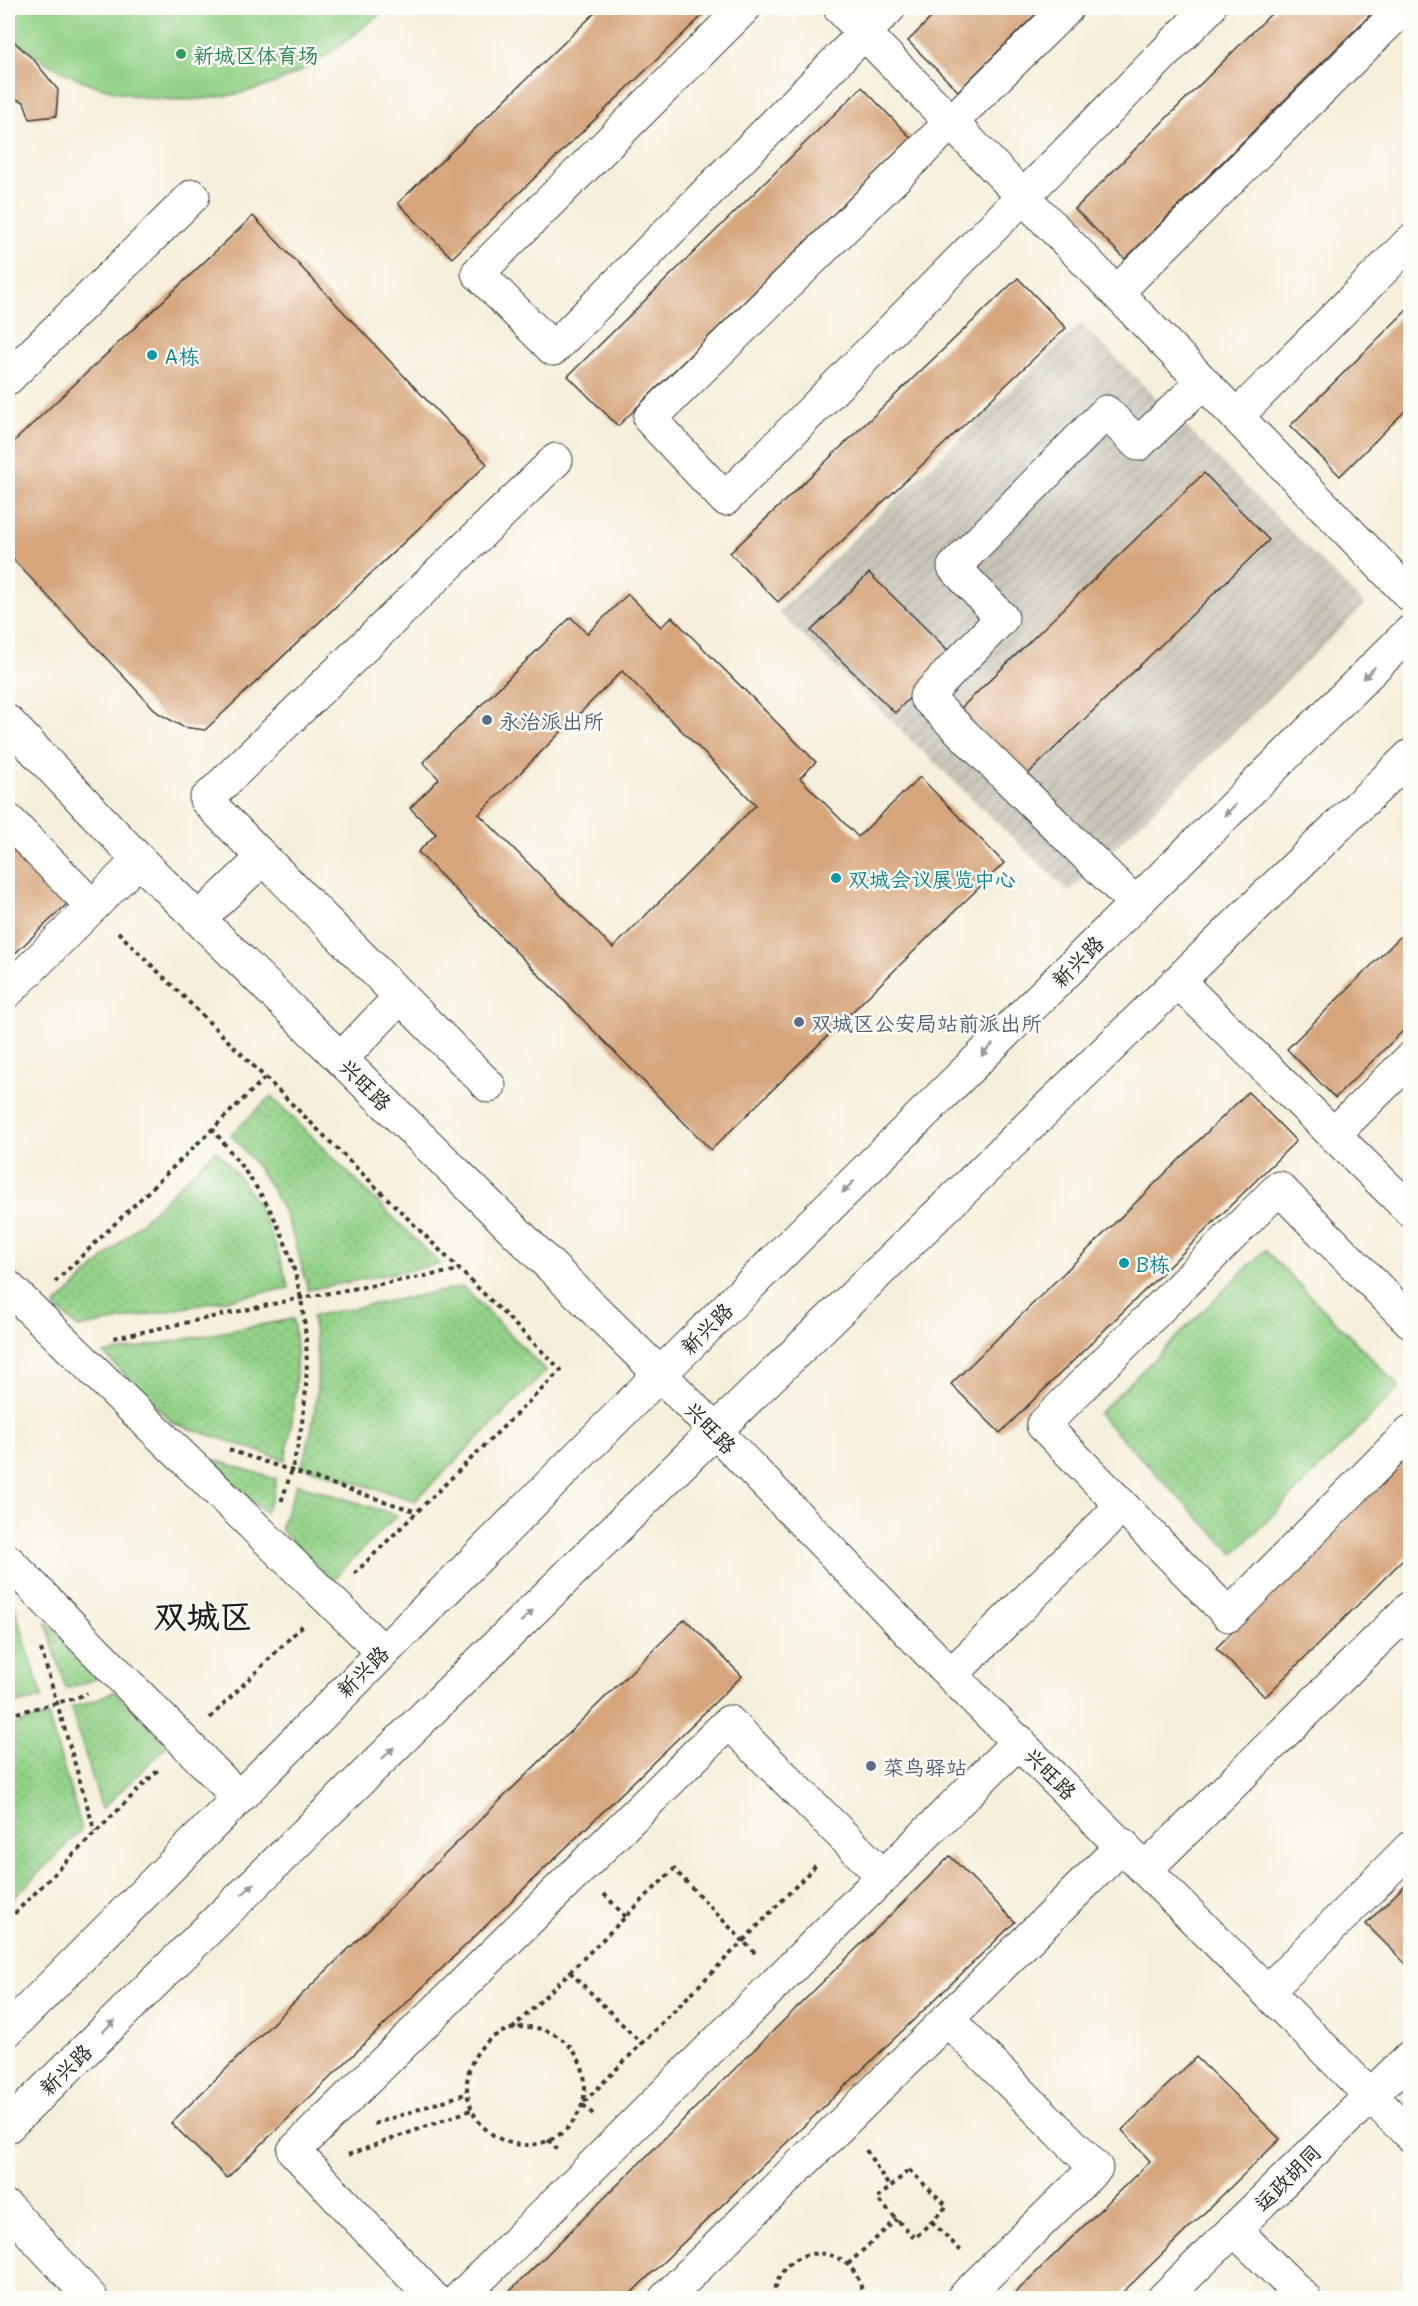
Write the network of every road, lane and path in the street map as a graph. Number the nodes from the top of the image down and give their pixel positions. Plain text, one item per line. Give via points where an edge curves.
1 (744, 8) edge
2 (840, 8) edge
3 (889, 8) edge
4 (1067, 8) edge
5 (1209, 8) edge
6 (1403, 8) edge
7 (864, 33) junction
8 (952, 123) junction
9 (193, 196) dead end
10 (1024, 197) junction
11 (1410, 242) edge
12 (1117, 292) junction
13 (8, 378) edge
14 (1203, 382) junction
15 (1237, 416) junction
16 (556, 460) dead end
17 (1410, 595) edge
18 (1410, 632) edge
19 (8, 722) edge
20 (1410, 756) edge
21 (8, 820) edge
22 (263, 858) junction
23 (139, 860) junction
24 (1135, 903) junction
25 (92, 906) junction
26 (199, 919) junction
27 (1179, 982) junction
28 (8, 991) edge
29 (400, 997) junction
30 (341, 1059) junction
31 (1410, 1059) edge
32 (266, 1077) junction
33 (489, 1086) dead end
34 (212, 1128) junction
35 (1335, 1134) junction
36 (1410, 1210) edge
37 (461, 1270) junction
38 (18, 1297) edge
39 (300, 1298) junction
40 (1410, 1321) edge
41 (70, 1348) junction
42 (660, 1374) junction
43 (715, 1431) junction
44 (1410, 1432) edge
45 (226, 1450) dead end
46 (293, 1471) junction
47 (1122, 1506) junction
48 (417, 1512) junction
49 (267, 1539) junction
50 (8, 1561) edge
51 (328, 1599) junction
52 (1410, 1608) edge
53 (40, 1648) dead end
54 (382, 1651) junction
55 (951, 1675) junction
56 (121, 1677) junction
57 (57, 1703) junction
58 (8, 1715) edge
59 (1019, 1741) junction
60 (238, 1797) junction
61 (95, 1832) dead end
62 (844, 1837) junction
63 (1122, 1845) junction
64 (1410, 1848) edge
65 (1146, 1869) junction
66 (884, 1877) junction
67 (743, 1941) junction
68 (570, 1971) junction
69 (1268, 1991) junction
70 (947, 2019) junction
71 (512, 2029) junction
72 (8, 2030) edge
73 (642, 2044) junction
74 (1410, 2057) edge
75 (468, 2093) junction
76 (1371, 2094) junction
77 (582, 2104) junction
78 (471, 2110) junction
79 (846, 2119) junction
80 (8, 2126) edge
81 (370, 2126) dead end
82 (1410, 2135) edge
83 (310, 2168) junction
84 (890, 2188) junction
85 (8, 2208) edge
86 (897, 2218) junction
87 (1234, 2229) junction
88 (848, 2264) junction
89 (91, 2298) edge
90 (433, 2298) edge
91 (460, 2298) edge
92 (666, 2298) edge
93 (775, 2298) edge
94 (862, 2298) edge
95 (963, 2298) edge
96 (1164, 2298) edge
97 (1304, 2298) edge

1 - 7 street via 478,273 553,349
2 - 7 street
3 - 7 street
4 - 8 street
5 - 10 street
6 - 12 street
7 - 8 street
8 - 10 street
8 - 10 street via 650,418 725,499
9 - 13 street
10 - 12 street
11 - 15 street
12 - 14 street
14 - 15 street
14 - 24 street via 1138,444 1106,412 954,567 1002,618 926,697
15 - 17 street
16 - 22 street via 206,800
18 -> 24 street, 新兴路
19 - 23 street, 兴旺路
20 - 27 street, 新兴路
21 - 25 street
22 - 26 street
22 - 29 street
23 - 25 street
23 - 26 street, 兴旺路
24 -> 42 street, 新兴路
25 - 28 street
25 - 32 path
26 - 30 street, 兴旺路
27 - 35 street
27 - 43 street, 新兴路
29 - 30 street
29 - 33 street
30 - 42 street, 兴旺路
31 - 35 street
32 - 34 path
32 - 37 path
34 - 38 path
34 - 39 path via 243,1167 270,1211 289,1256
35 - 36 street
37 - 39 path
37 - 48 path via 561,1370
38 - 41 street
39 - 41 path
39 - 46 path via 308,1356 306,1404
40 - 47 street via 1279,1188 1043,1425
41 - 49 street
42 - 43 street, 兴旺路
42 - 54 street, 新兴路
43 - 55 street, 兴旺路
80 -> 43 street, 新兴路
44 - 47 street via 1228,1615
45 - 46 path
46 - 48 path
46 - 49 path
47 - 55 street
48 - 51 path
49 - 51 street
50 - 56 street
51 - 54 street
52 - 65 street
53 - 57 path
54 - 60 street, 新兴路
55 - 59 street, 兴旺路
56 - 57 path
56 - 60 street
57 - 58 path
57 - 61 path
59 - 63 street, 兴旺路
59 - 66 street
60 - 72 street, 新兴路
62 - 66 street
62 - 67 path
62 - 83 street via 729,1722 294,2151
63 - 65 street, 兴旺路
63 - 70 street
64 - 69 street
65 - 69 street, 兴旺路
66 - 91 street
67 - 68 path via 674,1869
67 - 73 path
68 - 71 path
68 - 73 path
69 - 76 street, 兴旺路
70 - 79 street
70 - 95 street via 1096,2168
71 - 75 path via 489,2039 476,2053 469,2071
71 - 77 path via 543,2028 560,2036 573,2049 586,2086
73 - 77 path
74 - 76 street, 运政胡同
75 - 78 path
75 - 81 path
76 - 82 street, 兴旺路
76 - 87 street, 运政胡同
77 - 78 path via 572,2124 556,2137 537,2144 517,2144 498,2138
78 - 83 path
79 - 84 path
79 - 92 street
83 - 90 street
84 - 86 path via 877,2199
84 - 86 path via 909,2170 947,2206 915,2238
85 - 89 street
86 - 88 path
87 - 96 street, 运政胡同
87 - 97 street
88 - 93 path via 829,2254 799,2257 779,2277
88 - 94 path via 860,2283

